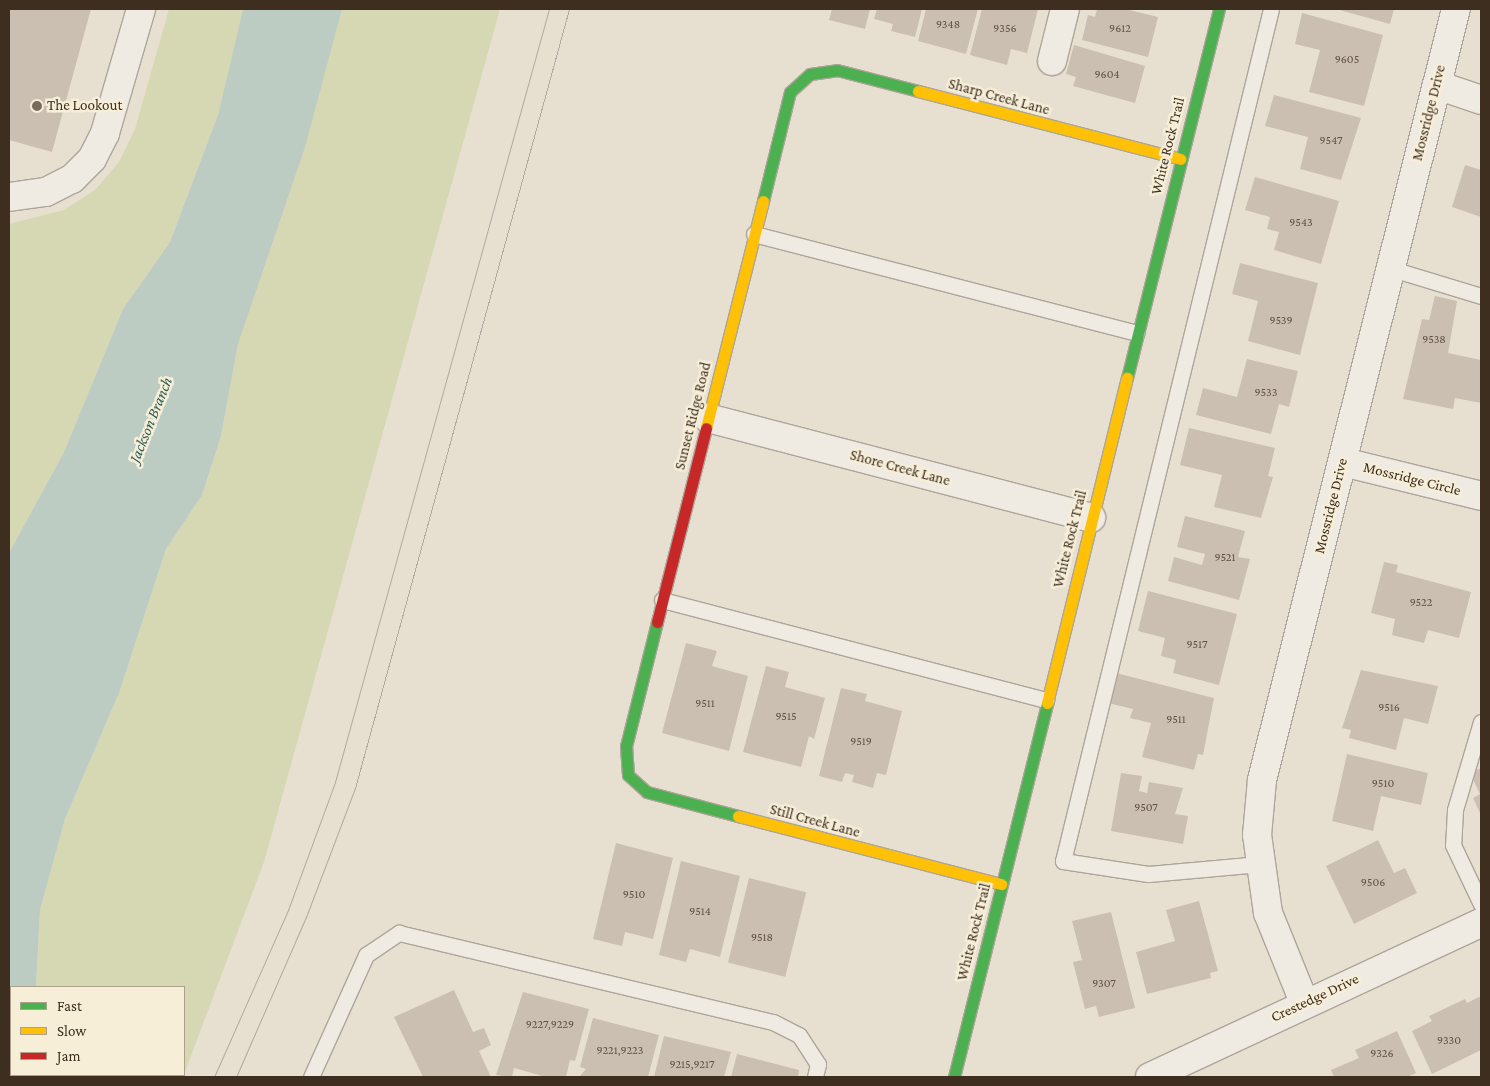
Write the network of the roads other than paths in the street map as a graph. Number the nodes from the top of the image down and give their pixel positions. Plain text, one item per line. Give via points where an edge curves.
1 (141, 9) edge
2 (1065, 9) edge
3 (1218, 9) edge
4 (1271, 9) edge
5 (1456, 9) edge
6 (1052, 61) dead end
7 (810, 74) joint
8 (1437, 85) junction
9 (1481, 100) edge
10 (1180, 159) junction
11 (9, 197) edge
12 (754, 234) junction
13 (1389, 268) junction
14 (1481, 296) edge
15 (1136, 333) junction
16 (708, 418) junction
17 (1343, 462) junction
18 (1481, 496) edge
19 (1091, 518) junction
20 (662, 600) junction
21 (1046, 700) junction
22 (1481, 722) edge
23 (628, 774) joint
24 (1260, 864) junction
25 (1001, 884) junction
26 (1481, 904) edge
27 (1481, 923) edge
28 (1304, 1002) junction
29 (311, 1077) edge
30 (815, 1077) edge
31 (954, 1077) edge
32 (1150, 1077) edge

1 - 11 street via 105,133 92,159 72,179 46,192
2 - 6 street
3 - 10 street, White Rock Trail
4 - 24 lane via 1063,862 1148,874
5 - 8 street, Mossridge Drive
7 - 10 street, Sharp Creek Lane via 837,70
7 - 12 street, Sunset Ridge Road via 790,92
8 - 9 street
8 - 13 street, Mossridge Drive
10 - 15 street, White Rock Trail
12 - 15 lane
12 - 16 street, Sunset Ridge Road
13 - 14 lane
13 - 17 street, Mossridge Drive
15 - 19 street, White Rock Trail
16 - 19 street, Shore Creek Lane
16 - 20 street, Sunset Ridge Road
17 - 18 street, Mossridge Circle
17 - 24 street, Mossridge Drive via 1262,780 1257,835
19 - 21 street, White Rock Trail
20 - 21 lane
20 - 23 street, Sunset Ridge Road via 626,746
21 - 25 street, White Rock Trail
22 - 26 lane via 1455,810 1453,845
23 - 25 street, Still Creek Lane via 648,792
24 - 28 street, Mossridge Drive via 1268,914
25 - 31 street, White Rock Trail
27 - 28 street, Crestedge Drive
28 - 32 street, Crestedge Drive
29 - 30 lane via 366,955 399,933 773,1022 799,1035 818,1064

